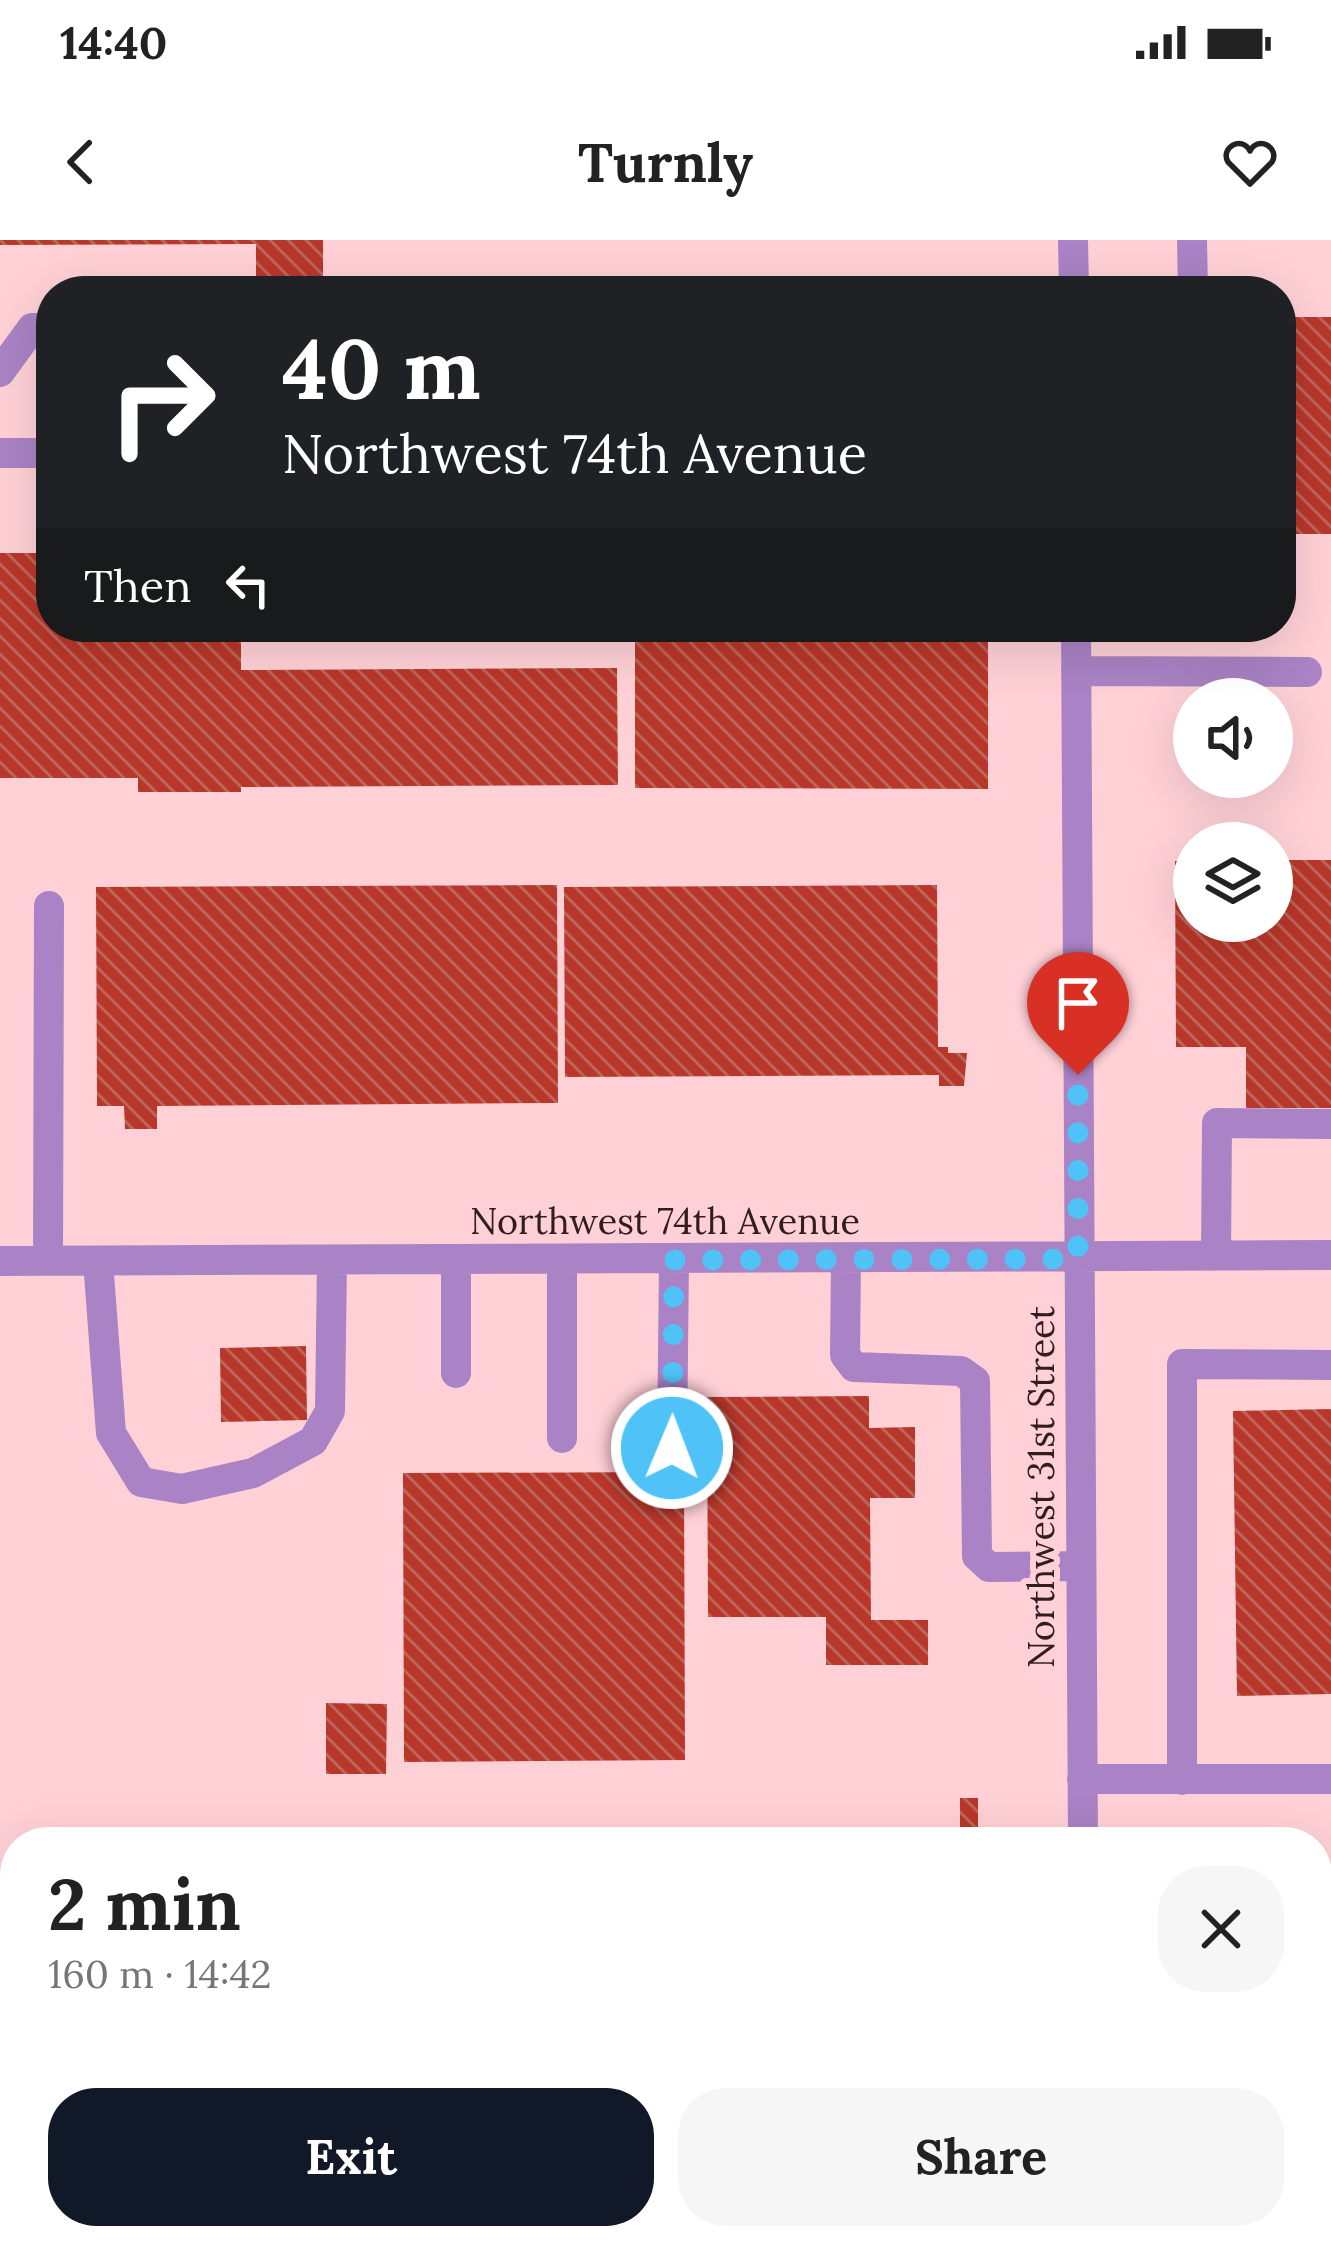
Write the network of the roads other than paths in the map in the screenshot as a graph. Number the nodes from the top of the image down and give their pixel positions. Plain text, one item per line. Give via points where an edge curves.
1 (1073, 240) edge
2 (1192, 240) edge
3 (1074, 276) edge
4 (1193, 276) edge
5 (36, 328) edge
6 (0, 372) edge
7 (0, 453) edge
8 (36, 453) edge
9 (1076, 642) edge
10 (1076, 671) junction
11 (1307, 672) dead end
12 (49, 906) dead end
13 (1331, 1124) edge
14 (1331, 1255) edge
15 (1216, 1256) junction
16 (846, 1259) junction
17 (1078, 1259) junction
18 (332, 1260) junction
19 (456, 1260) junction
20 (562, 1260) junction
21 (674, 1260) junction
22 (48, 1261) junction
23 (98, 1261) junction
24 (0, 1262) edge
25 (1331, 1365) edge
26 (456, 1373) dead end
27 (562, 1438) dead end
28 (672, 1448) dead end
29 (1080, 1566) junction
30 (1082, 1779) junction
31 (1331, 1779) edge
32 (1182, 1780) junction
33 (1083, 1827) edge

1 - 3 street
2 - 4 street
5 - 6 street
7 - 8 street
9 - 10 street, Northwest 31st Street
10 - 11 street
10 - 17 street, Northwest 31st Street
12 - 22 street
13 - 15 street via 1217,1123
14 - 15 street, Northwest 74th Avenue
15 - 17 street, Northwest 74th Avenue
16 - 17 street, Northwest 74th Avenue
16 - 21 street, Northwest 74th Avenue
16 - 29 street via 845,1354 854,1366 961,1371 975,1381 977,1556 989,1567
17 - 29 street, Northwest 31st Street
18 - 19 street, Northwest 74th Avenue
18 - 23 street, Northwest 74th Avenue
18 - 23 street via 330,1411 313,1441 253,1473 182,1489 140,1482 111,1433
19 - 20 street, Northwest 74th Avenue
19 - 26 street
20 - 21 street, Northwest 74th Avenue
20 - 27 street
21 - 28 street
22 - 23 street, Northwest 74th Avenue
22 - 24 street, Northwest 74th Avenue
25 - 32 street via 1182,1364
29 - 30 street, Northwest 31st Street
30 - 32 street
30 - 33 street, Northwest 31st Street
31 - 32 street

